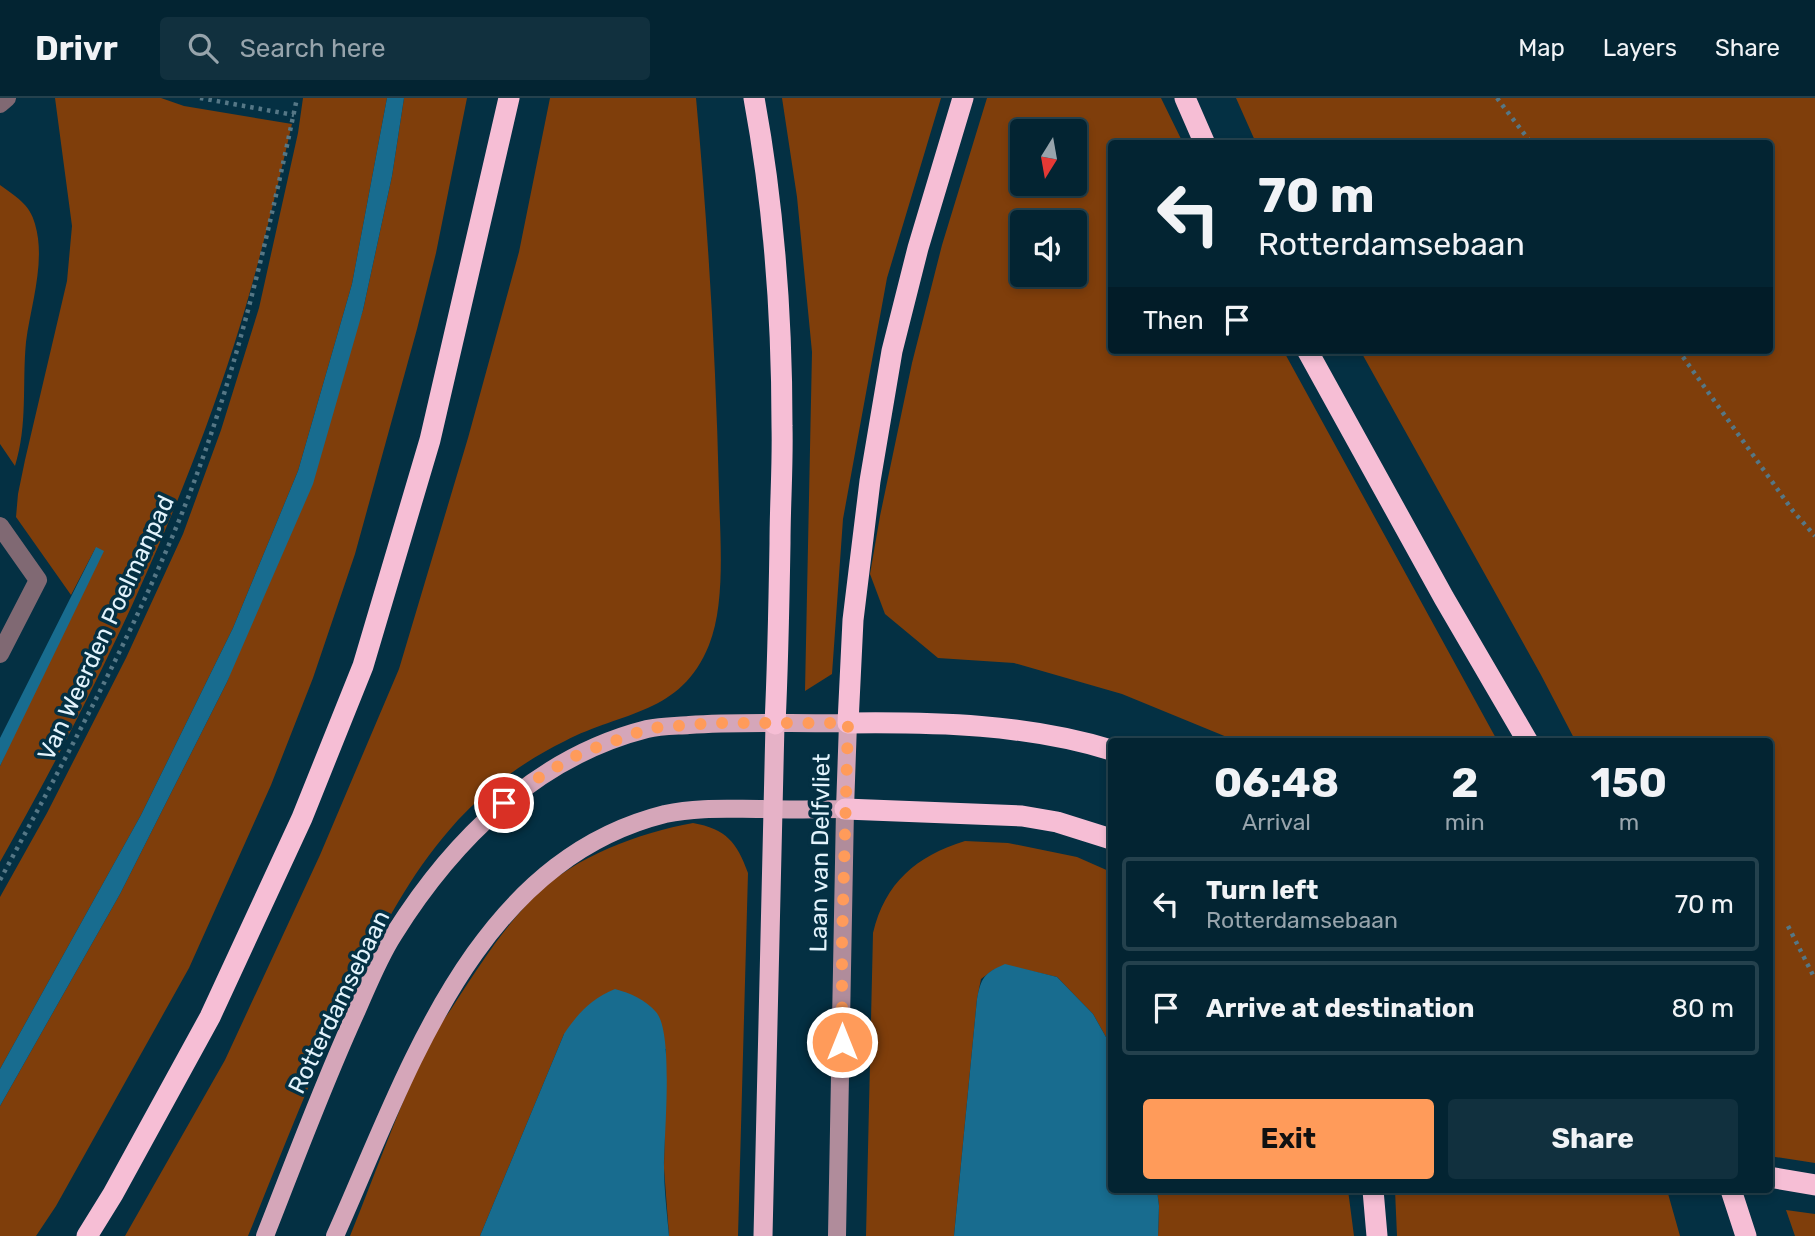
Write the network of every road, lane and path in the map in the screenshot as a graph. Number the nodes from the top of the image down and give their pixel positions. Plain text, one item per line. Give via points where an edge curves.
1 (7, 98) edge
2 (200, 98) edge
3 (297, 98) edge
4 (509, 98) edge
5 (754, 98) edge
6 (963, 98) edge
7 (1185, 98) edge
8 (1497, 98) edge
9 (0, 104) edge
10 (294, 115) junction
11 (1203, 140) edge
12 (1529, 140) edge
13 (1309, 354) edge
14 (1681, 354) edge
15 (0, 526) edge
16 (1815, 536) edge
17 (0, 654) edge
18 (848, 723) junction
19 (775, 724) junction
20 (1526, 738) edge
21 (1108, 749) edge
22 (772, 809) junction
23 (845, 809) junction
24 (1108, 838) edge
25 (0, 880) edge
26 (1787, 926) dead end
27 (1815, 979) edge
28 (1773, 1178) edge
29 (1815, 1185) edge
30 (1373, 1193) edge
31 (1732, 1193) edge
32 (87, 1236) edge
33 (265, 1236) edge
34 (335, 1236) edge
35 (763, 1236) edge
36 (837, 1236) edge
37 (1377, 1236) edge
38 (1746, 1236) edge

1 - 9 street
2 - 10 path
3 - 10 path, Van Weerden Poelmanpad
4 - 32 highway via 430,440 363,666 302,818 210,1017
5 - 19 highway via 776,256 780,352 780,617
6 - 18 highway via 892,351 853,620
7 - 11 highway
8 - 12 path
10 - 25 path, Van Weerden Poelmanpad via 247,318 174,533 133,625
13 - 20 highway
14 - 16 path
15 - 17 street via 38,580
18 - 19 main road, Rotterdamsebaan
18 - 21 highway via 991,727 1061,736
18 - 23 main road, Laan van Delfvliet
19 - 22 highway, Laan van Delfvliet
19 - 33 main road, Rotterdamsebaan via 650,728 616,738 541,776 475,830 393,935 324,1081
22 - 23 main road
22 - 34 main road via 696,809 620,828 542,877 508,909 439,1009
22 - 35 highway, Laan van Delfvliet
23 - 24 highway via 1022,816
23 - 36 main road, Laan van Delfvliet
26 - 27 path
28 - 29 highway
30 - 37 highway
31 - 38 highway

